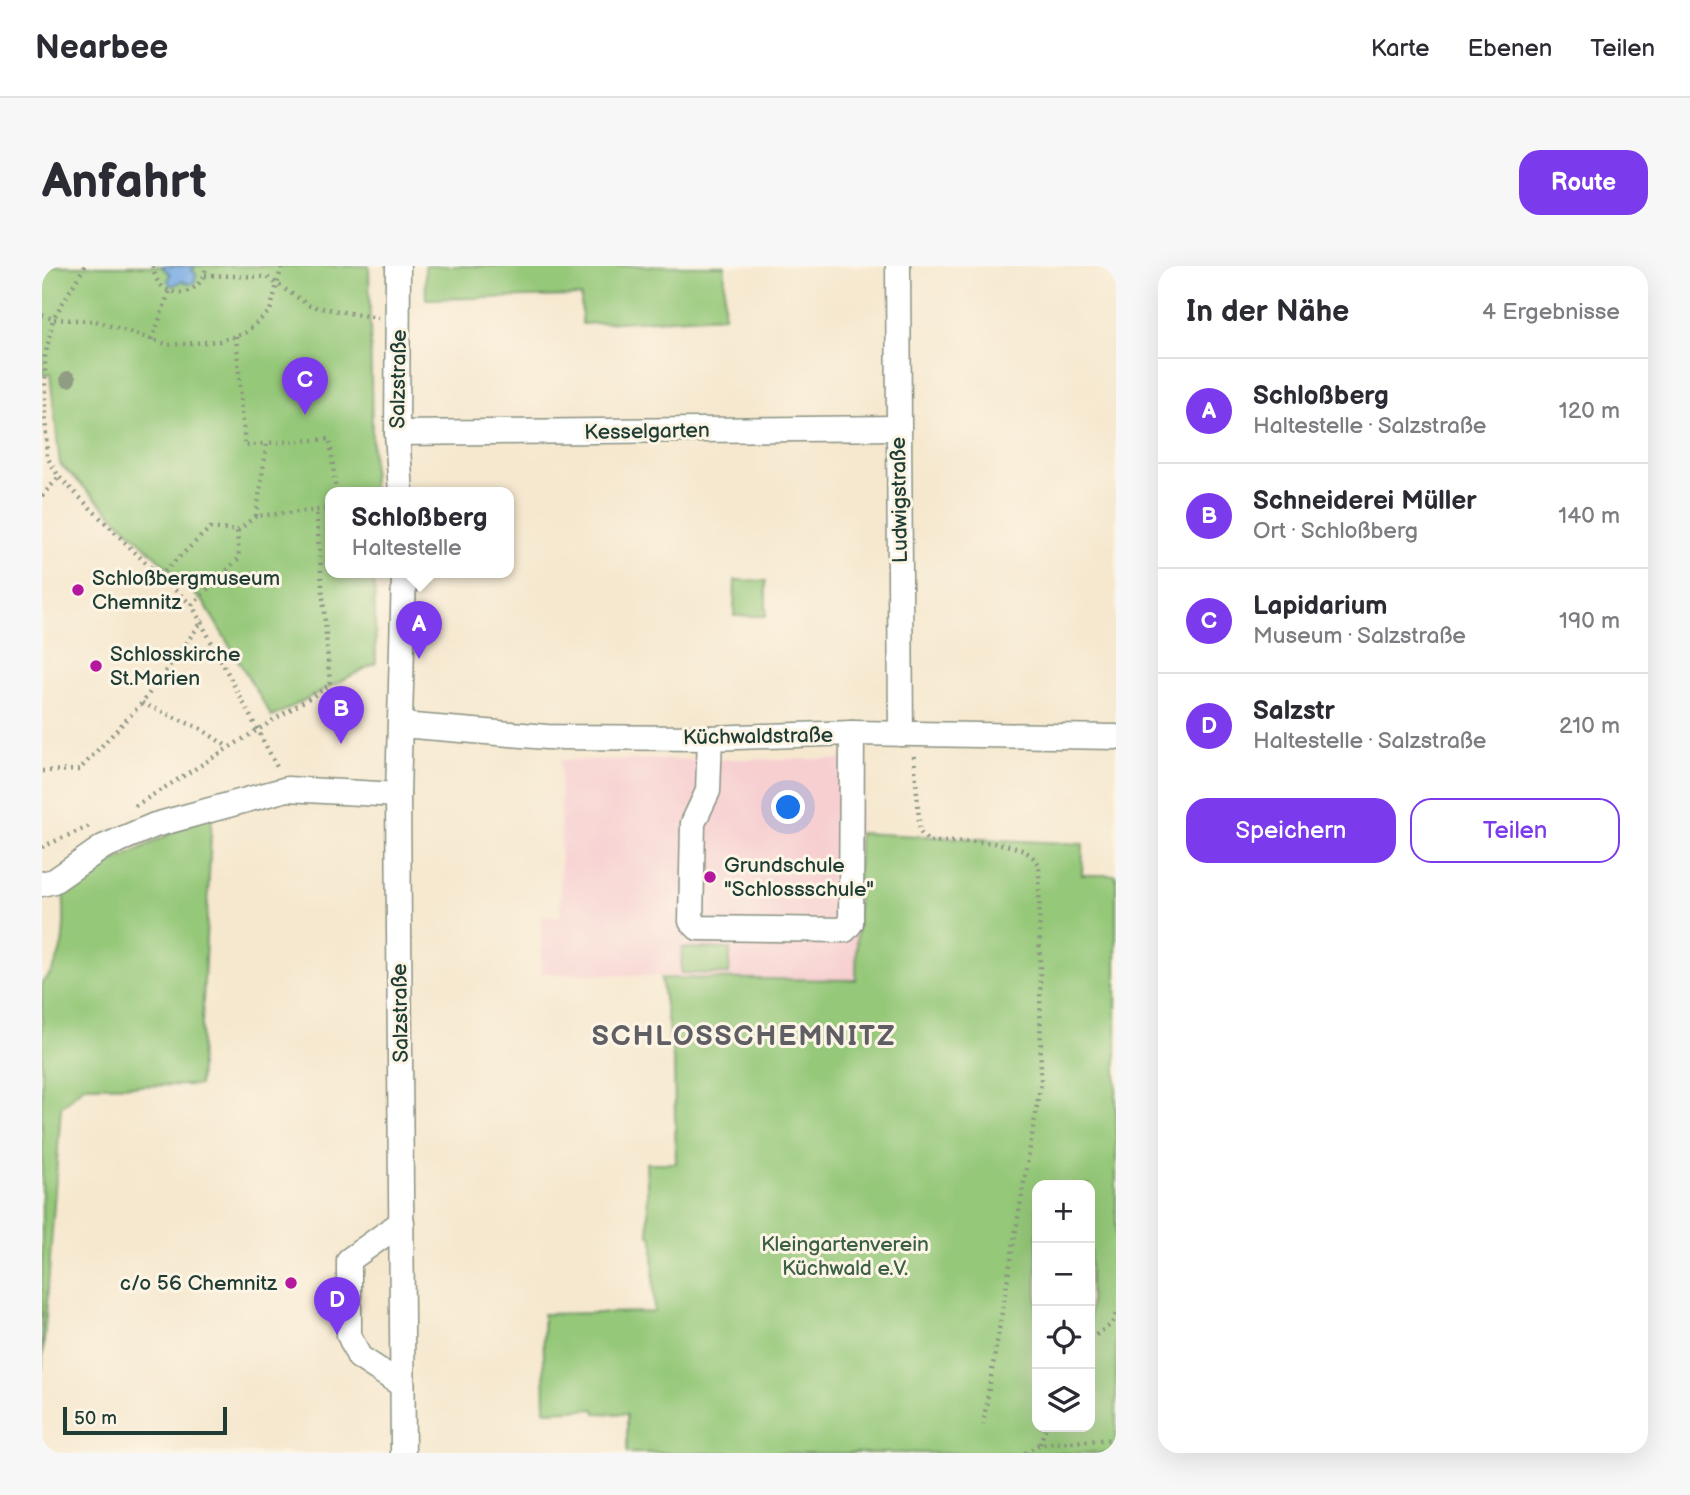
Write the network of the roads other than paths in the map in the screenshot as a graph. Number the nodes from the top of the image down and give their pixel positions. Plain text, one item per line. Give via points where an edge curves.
1 (398, 266) edge
2 (898, 266) edge
3 (898, 428) junction
4 (397, 433) junction
5 (401, 487) edge
6 (404, 578) edge
7 (401, 725) junction
8 (852, 733) junction
9 (906, 734) junction
10 (1116, 737) edge
11 (710, 738) junction
12 (398, 794) junction
13 (42, 884) edge
14 (402, 1222) junction
15 (402, 1385) junction
16 (403, 1453) edge

1 - 4 street, Salzstraße
2 - 3 street, Ludwigstraße
3 - 4 street, Kesselgarten
3 - 9 street, Ludwigstraße
4 - 5 street, Salzstraße
6 - 7 street, Salzstraße
7 - 11 street, Küchwaldstraße via 547,737
7 - 12 street, Salzstraße
8 - 9 street, Küchwaldstraße
8 - 11 street, Küchwaldstraße
8 - 11 street via 851,923 845,930 698,928 691,921 693,823 708,791
9 - 10 street, Küchwaldstraße
12 - 13 street via 287,789 155,825 103,847 54,881
12 - 14 street, Salzstraße
14 - 15 street, Salzstraße
14 - 15 street via 349,1260 349,1335 359,1357
15 - 16 street, Salzstraße

